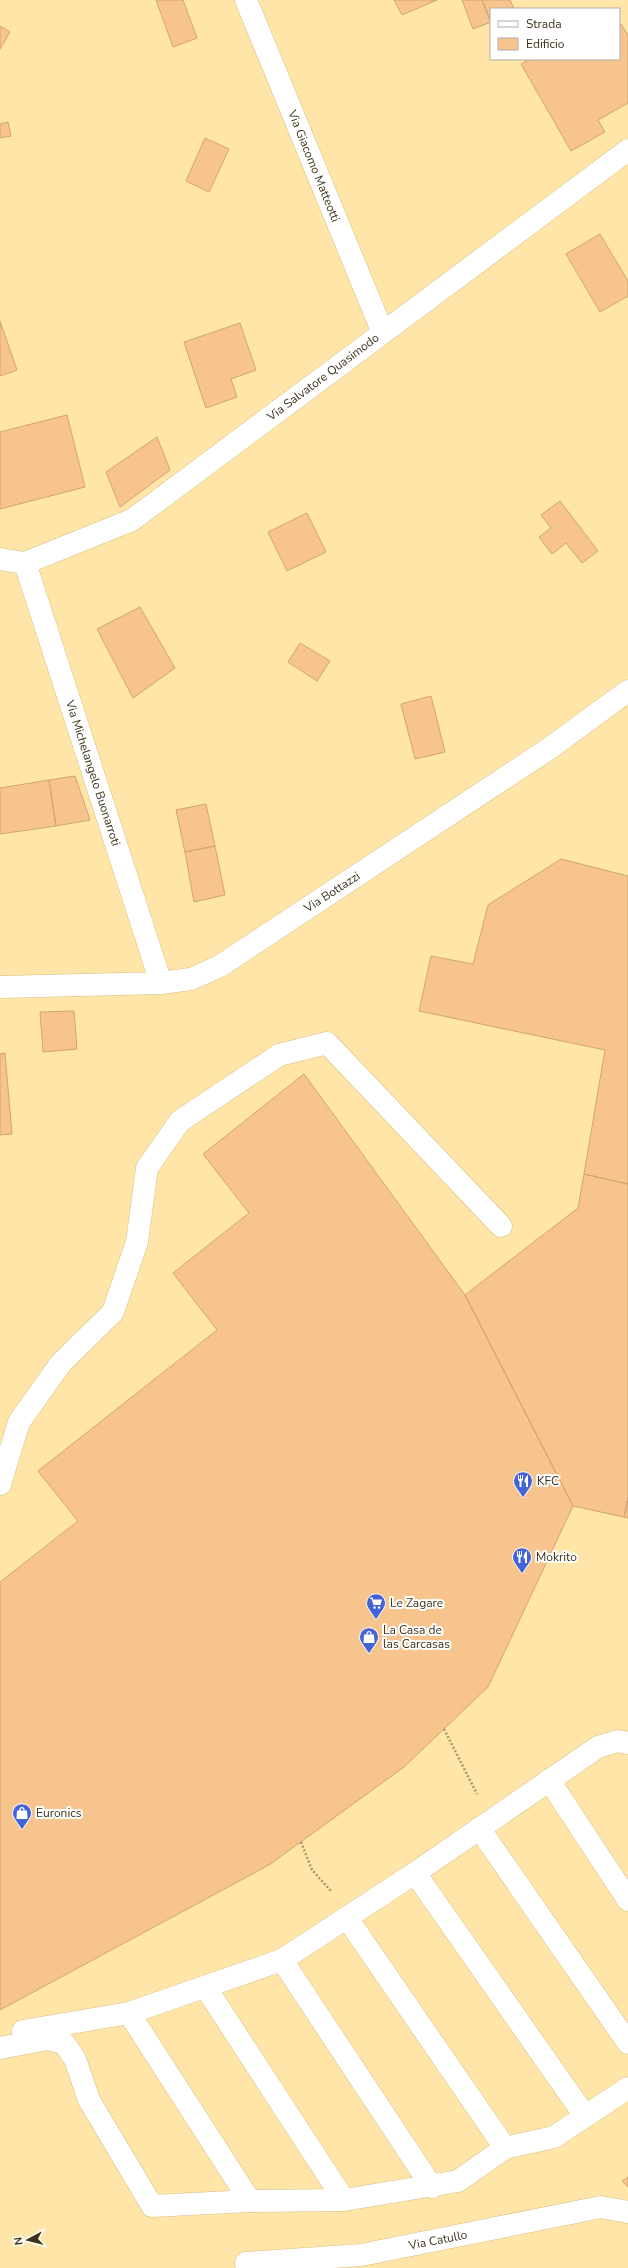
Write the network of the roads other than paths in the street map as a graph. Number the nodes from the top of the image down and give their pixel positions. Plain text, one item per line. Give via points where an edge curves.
1 (246, 0) edge
2 (628, 150) edge
3 (383, 333) junction
4 (0, 559) edge
5 (25, 563) junction
6 (628, 691) edge
7 (161, 983) junction
8 (0, 987) edge
9 (501, 1226) dead end
10 (0, 1484) edge
11 (625, 1747) edge
12 (549, 1780) junction
13 (485, 1824) junction
14 (415, 1873) junction
15 (628, 1900) edge
16 (347, 1918) junction
17 (282, 1960) junction
18 (206, 1988) junction
19 (129, 2013) junction
20 (0, 2035) edge
21 (628, 2043) edge
22 (0, 2048) edge
23 (628, 2088) edge
24 (585, 2116) junction
25 (505, 2148) junction
26 (432, 2187) junction
27 (344, 2200) junction
28 (250, 2201) junction
29 (628, 2212) edge
30 (246, 2263) dead end

1 - 3 street, Via Giacomo Matteotti
2 - 3 street, Via Salvatore Quasimodo
3 - 5 street, Via Salvatore Quasimodo via 132,520
4 - 5 street
5 - 7 street, Via Michelangelo Buonarroti
6 - 7 street, Via Bottazzi via 550,748 220,966 191,979
7 - 8 street, Via Bottazzi
9 - 10 street via 327,1044 279,1055 180,1121 147,1168 137,1242 113,1312 61,1363 19,1422
11 - 12 street via 598,1747
12 - 13 street
12 - 15 street
13 - 14 street
13 - 21 street
14 - 16 street
14 - 24 street
16 - 17 street
16 - 25 street
17 - 18 street
17 - 26 street
18 - 19 street
18 - 27 street
19 - 20 street
19 - 28 street
22 - 28 street via 47,2040 64,2043 75,2059 89,2100 152,2206
23 - 24 street
24 - 25 street via 554,2137
25 - 26 street via 458,2182
26 - 27 street
27 - 28 street
29 - 30 street, Via Catullo via 601,2207 361,2255

